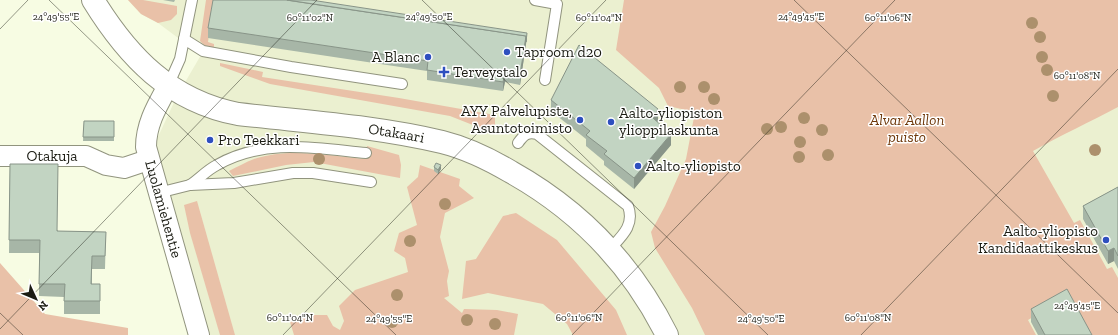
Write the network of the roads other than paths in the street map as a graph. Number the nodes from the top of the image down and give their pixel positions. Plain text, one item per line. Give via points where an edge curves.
1 (93, 0) edge
2 (192, 0) edge
3 (535, 0) edge
4 (184, 40) junction
5 (545, 80) dead end
6 (402, 84) dead end
7 (168, 86) junction
8 (518, 143) dead end
9 (366, 153) dead end
10 (0, 156) edge
11 (148, 160) junction
12 (371, 182) dead end
13 (190, 185) junction
14 (158, 193) junction
15 (610, 249) junction
16 (200, 335) edge
17 (667, 335) edge

1 - 7 street, Otakaari via 130,52
2 - 4 lane
3 - 5 lane via 557,4
4 - 6 lane via 203,51
4 - 7 lane via 180,59
7 - 11 street, Luolamiehentie via 146,134
7 - 15 street, Otakaari via 220,111 379,130 443,142 468,150 492,161 555,200
8 - 15 lane via 527,134 536,134 628,206 629,228
9 - 13 lane via 299,146 268,147 217,165
10 - 11 street, Otakuja via 86,156 106,165 124,168
11 - 14 street, Luolamiehentie
12 - 13 lane via 293,173 234,183
13 - 14 lane
14 - 16 street, Luolamiehentie
15 - 17 street, Otakaari via 643,292

